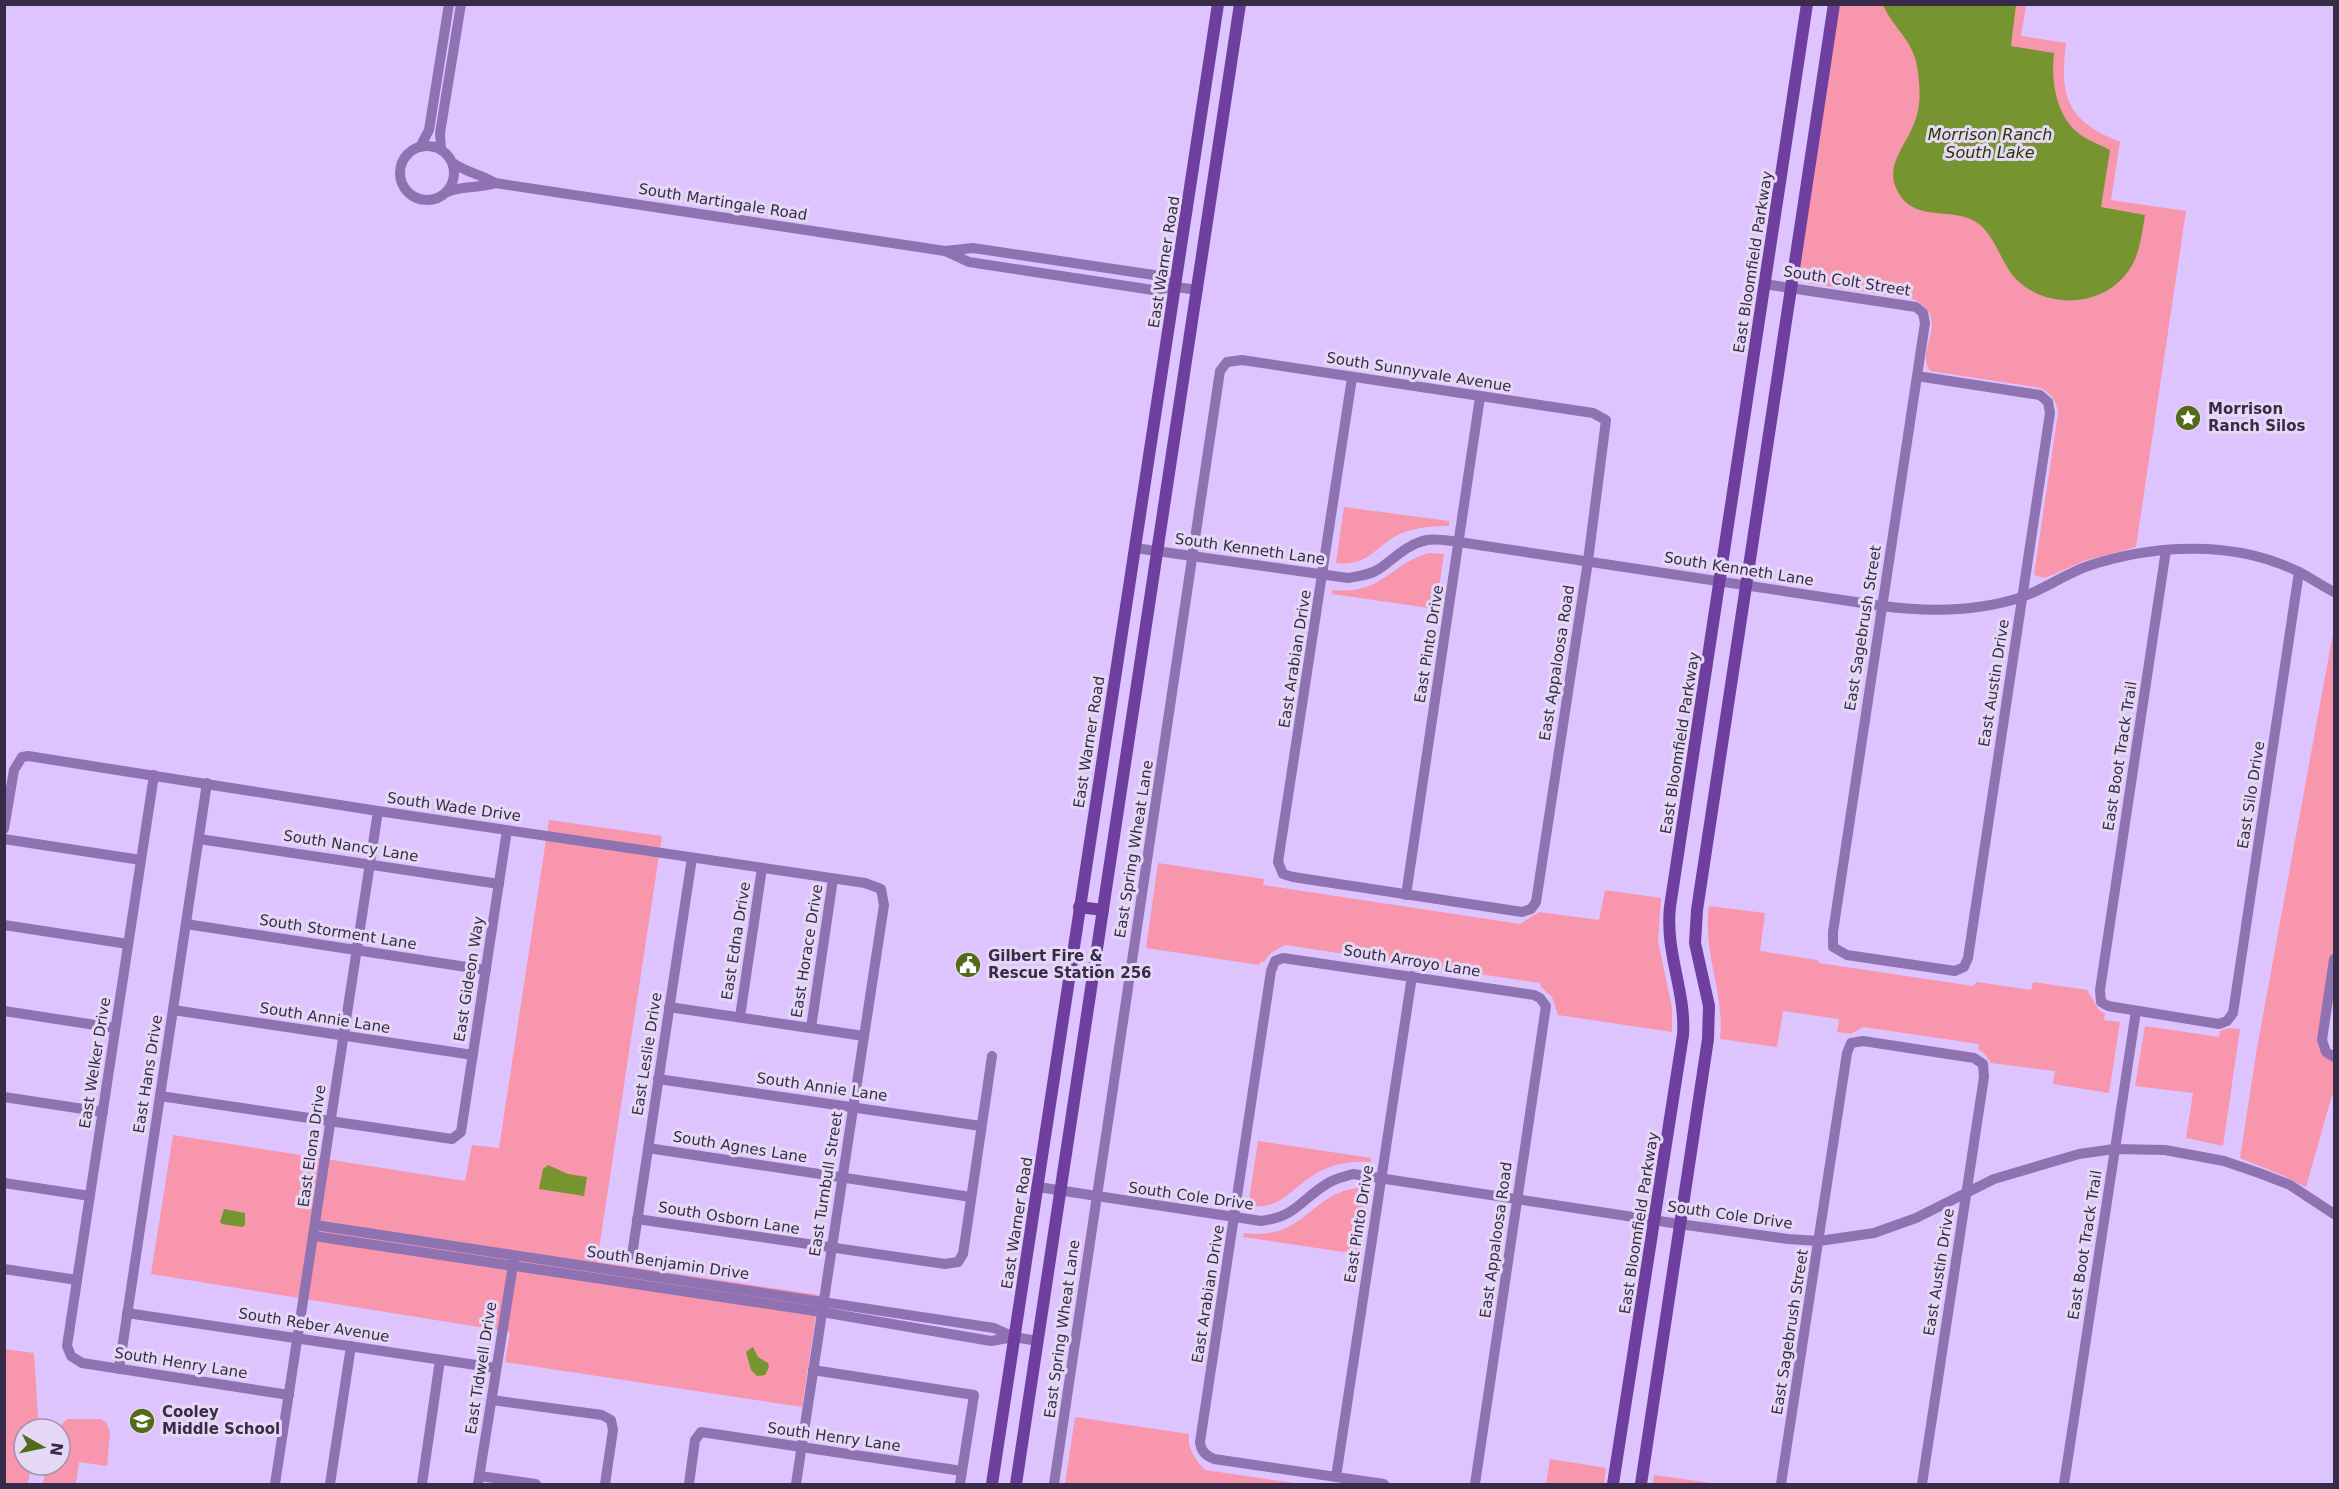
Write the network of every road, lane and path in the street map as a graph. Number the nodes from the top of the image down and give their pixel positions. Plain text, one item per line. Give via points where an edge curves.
1 (449, 4) edge
2 (461, 4) edge
3 (1218, 4) edge
4 (1240, 4) edge
5 (1807, 4) edge
6 (1834, 4) edge
7 (1211, 47) junction
8 (1233, 51) junction
9 (420, 147) junction
10 (441, 150) junction
11 (453, 163) junction
12 (495, 183) junction
13 (447, 192) junction
14 (1764, 284) junction
15 (1176, 287) junction
16 (1791, 288) junction
17 (1198, 290) junction
18 (1923, 313) joint
19 (1227, 362) joint
20 (1917, 376) junction
21 (1352, 378) junction
22 (1480, 397) junction
23 (1606, 420) joint
24 (1460, 542) junction
25 (1135, 548) junction
26 (1158, 550) junction
27 (2166, 550) junction
28 (1194, 556) junction
29 (1588, 561) junction
30 (2299, 572) junction
31 (1323, 575) junction
32 (1720, 581) junction
33 (1745, 585) junction
34 (2334, 592) edge
35 (2023, 596) junction
36 (1882, 606) junction
37 (154, 775) junction
38 (207, 783) junction
39 (378, 811) junction
40 (4, 829) edge
41 (507, 830) junction
42 (4, 839) edge
43 (199, 839) junction
44 (692, 858) junction
45 (141, 860) junction
46 (370, 864) junction
47 (762, 868) junction
48 (833, 879) junction
49 (499, 884) junction
50 (881, 889) joint
51 (1406, 895) junction
52 (1079, 907) junction
53 (1103, 910) junction
54 (186, 924) junction
55 (4, 926) edge
56 (128, 944) junction
57 (1833, 947) joint
58 (356, 950) junction
59 (2334, 959) edge
60 (1275, 961) joint
61 (486, 970) junction
62 (1412, 976) junction
63 (1544, 1001) joint
64 (669, 1007) junction
65 (173, 1010) junction
66 (4, 1011) edge
67 (2136, 1011) junction
68 (740, 1017) junction
69 (115, 1028) junction
70 (811, 1028) junction
71 (344, 1036) junction
72 (864, 1036) junction
73 (1851, 1043) joint
74 (473, 1055) junction
75 (2330, 1055) edge
76 (992, 1056) dead end
77 (658, 1079) junction
78 (160, 1096) junction
79 (4, 1097) edge
80 (853, 1107) junction
81 (103, 1112) junction
82 (331, 1122) junction
83 (981, 1126) junction
84 (648, 1148) junction
85 (2114, 1149) junction
86 (1381, 1177) junction
87 (842, 1178) junction
88 (4, 1183) edge
89 (1038, 1188) junction
90 (1061, 1191) junction
91 (1966, 1193) junction
92 (90, 1196) junction
93 (970, 1197) junction
94 (1096, 1197) junction
95 (1517, 1198) junction
96 (2334, 1214) edge
97 (1235, 1218) junction
98 (637, 1219) junction
99 (1655, 1219) junction
100 (1679, 1224) junction
101 (315, 1230) junction
102 (1819, 1241) junction
103 (832, 1249) junction
104 (632, 1255) dead end
105 (513, 1261) junction
106 (4, 1269) edge
107 (77, 1280) junction
108 (823, 1300) junction
109 (822, 1312) junction
110 (127, 1313) junction
111 (1014, 1337) junction
112 (299, 1338) junction
113 (1038, 1341) junction
114 (351, 1346) junction
115 (71, 1356) joint
116 (440, 1360) junction
117 (496, 1368) junction
118 (119, 1369) junction
119 (813, 1370) junction
120 (289, 1395) junction
121 (492, 1400) junction
122 (801, 1448) junction
123 (962, 1471) junction
124 (1336, 1478) junction
125 (479, 1480) edge
126 (275, 1485) edge
127 (330, 1485) edge
128 (422, 1485) edge
129 (536, 1485) edge
130 (604, 1485) edge
131 (689, 1485) edge
132 (796, 1485) edge
133 (960, 1485) edge
134 (992, 1485) edge
135 (1016, 1485) edge
136 (1054, 1485) edge
137 (1384, 1485) edge
138 (1475, 1485) edge
139 (1613, 1485) edge
140 (1641, 1485) edge
141 (1781, 1485) edge
142 (1922, 1485) edge
143 (2064, 1485) edge

1 - 9 street via 429,130
2 - 10 street via 440,133
3 - 7 main road, East Warner Road
4 - 8 main road
5 - 14 main road, East Bloomfield Parkway
6 - 16 main road
7 - 8 main road
7 - 15 main road, East Warner Road
8 - 17 main road
9 - 10 street
9 - 13 street via 412,150 401,165 402,183 413,197 422,200
10 - 11 street
11 - 12 street, South Martingale Road
11 - 13 street via 454,178
12 - 13 street, South Martingale Road
12 - 15 street, South Martingale Road via 945,251 973,248 1154,275
14 - 16 street, South Colt Street
14 - 32 main road, East Bloomfield Parkway
15 - 17 street, South Martingale Road
15 - 25 main road, East Warner Road
16 - 18 street, South Colt Street via 1916,307
16 - 33 main road
17 - 26 main road
18 - 20 street, East Sagebrush Street
19 - 21 street, South Sunnyvale Avenue via 1242,360
19 - 28 street, East Spring Wheat Lane via 1220,371
20 - 35 street, East Austin Drive via 2040,395 2048,402 2050,413
20 - 36 street, East Sagebrush Street
21 - 22 street, South Sunnyvale Avenue
21 - 31 street, East Arabian Drive
22 - 23 street, South Sunnyvale Avenue via 1593,413
22 - 24 street, East Pinto Drive
23 - 29 street, East Appaloosa Road
24 - 29 street, South Kenneth Lane
24 - 31 street, South Kenneth Lane via 1428,540 1408,547 1365,576
24 - 51 street, East Pinto Drive
25 - 26 street, South Kenneth Lane
25 - 52 main road, East Warner Road
26 - 28 street, South Kenneth Lane
26 - 53 main road
27 - 30 street, South Kenneth Lane via 2237,554
27 - 35 street, South Kenneth Lane via 2086,567
27 - 67 street, East Boot Track Trail via 2100,990 2101,1002
28 - 31 street, South Kenneth Lane
28 - 94 street, East Spring Wheat Lane
29 - 32 street, South Kenneth Lane
29 - 51 street, East Appaloosa Road via 1536,902 1522,912
30 - 34 street, South Kenneth Lane
30 - 67 street, East Silo Drive via 2233,1013 2219,1024
31 - 51 street, East Arabian Drive via 1278,862 1283,874
32 - 33 street, South Kenneth Lane
32 - 99 main road, East Bloomfield Parkway via 1670,908 1668,935 1684,1016
33 - 36 street, South Kenneth Lane
33 - 100 main road via 1697,910 1695,943 1709,1021
35 - 36 street, South Kenneth Lane via 1957,610
35 - 57 street, East Austin Drive via 1964,967 1955,971 1847,955
36 - 57 street, East Sagebrush Street
37 - 38 street, South Wade Drive
37 - 40 street, South Wade Drive via 22,757 14,770
37 - 45 street, East Welker Drive
38 - 39 street, South Wade Drive
38 - 43 street, East Hans Drive
39 - 41 street, South Wade Drive
39 - 46 street, East Elona Drive
41 - 44 street, South Wade Drive
41 - 49 street, East Gideon Way
42 - 45 street
43 - 46 street, South Nancy Lane
43 - 54 street, East Hans Drive
44 - 47 street, South Wade Drive
44 - 64 street, East Leslie Drive
45 - 56 street, East Welker Drive
46 - 49 street, South Nancy Lane
46 - 58 street, East Elona Drive
47 - 48 street, South Wade Drive
47 - 68 street, East Edna Drive
48 - 50 street, South Wade Drive
48 - 70 street, East Horace Drive
49 - 61 street, East Gideon Way
50 - 72 street, East Turnbull Street via 884,905
52 - 53 main road
52 - 89 main road, East Warner Road
53 - 90 main road
54 - 58 street, South Storment Lane
54 - 65 street, East Hans Drive
55 - 56 street
56 - 69 street, East Welker Drive
58 - 61 street, South Storment Lane
58 - 71 street, East Elona Drive
59 - 75 street via 2322,1040
60 - 62 street, South Arroyo Lane via 1289,958
60 - 97 street, East Arabian Drive
61 - 74 street, East Gideon Way
62 - 63 street, South Arroyo Lane via 1534,995
62 - 86 street, East Pinto Drive
63 - 95 street, East Appaloosa Road via 1547,1011
64 - 68 street
64 - 77 street, East Leslie Drive
65 - 71 street, South Annie Lane
65 - 78 street, East Hans Drive
66 - 69 street
67 - 85 street, East Boot Track Trail
68 - 70 street
69 - 81 street, East Welker Drive
70 - 72 street
71 - 74 street, South Annie Lane
71 - 82 street, East Elona Drive
72 - 80 street, East Turnbull Street
73 - 91 street, East Austin Drive via 1863,1041 1974,1058 1983,1064
73 - 102 street, East Sagebrush Street
74 - 82 street, East Gideon Way via 461,1132 452,1139
76 - 83 street
77 - 80 street, South Annie Lane
77 - 84 street, East Leslie Drive
78 - 82 street
78 - 110 street, East Hans Drive
79 - 81 street
80 - 83 street, South Annie Lane
80 - 87 street, East Turnbull Street
81 - 92 street, East Welker Drive
82 - 101 street, East Elona Drive
83 - 93 street
84 - 87 street, South Agnes Lane
84 - 98 street, East Leslie Drive
85 - 91 street, South Cole Drive via 2068,1157 1994,1179
85 - 96 street, South Cole Drive via 2165,1150 2224,1161 2290,1185
85 - 143 street, East Boot Track Trail
86 - 95 street, South Cole Drive
86 - 97 street, South Cole Drive via 1353,1174 1332,1181 1278,1219
86 - 124 street, East Pinto Drive
87 - 93 street, South Agnes Lane
87 - 103 street, East Turnbull Street
88 - 92 street
89 - 90 street, South Cole Drive
89 - 111 main road, East Warner Road
90 - 94 street, South Cole Drive
90 - 113 main road
91 - 102 street, South Cole Drive via 1874,1233
91 - 142 street, East Austin Drive
92 - 107 street, East Welker Drive
93 - 103 street, South Osborn Lane via 963,1254 958,1262 945,1264
94 - 97 street, South Cole Drive
94 - 136 street, East Spring Wheat Lane
95 - 99 street, South Cole Drive
95 - 138 street, East Appaloosa Road
97 - 124 street, East Arabian Drive via 1200,1442 1203,1453 1214,1459
98 - 103 street, South Osborn Lane
98 - 104 street, East Leslie Drive
99 - 100 street, South Cole Drive
99 - 139 main road, East Bloomfield Parkway
100 - 102 street, South Cole Drive
100 - 140 main road
101 - 105 street, South Benjamin Drive
101 - 112 street, East Elona Drive
102 - 141 street, East Sagebrush Street
103 - 108 street, East Turnbull Street
105 - 108 street, South Benjamin Drive
105 - 109 street, South Benjamin Drive
105 - 117 street, East Tidwell Drive
106 - 107 street
107 - 115 street, East Welker Drive via 67,1346
108 - 109 street, East Turnbull Street
108 - 111 street, South Benjamin Drive via 994,1328
109 - 111 street, South Benjamin Drive via 991,1341
109 - 119 street, East Turnbull Street
110 - 112 street, South Reber Avenue
110 - 118 street, East Hans Drive
111 - 113 street, South Benjamin Drive
111 - 134 main road, East Warner Road
112 - 114 street, South Reber Avenue
112 - 120 street, East Elona Drive
113 - 135 main road
114 - 116 street, South Reber Avenue
114 - 127 street
115 - 118 street, South Henry Lane via 82,1363
116 - 117 street, South Reber Avenue
116 - 128 street
117 - 121 street, East Tidwell Drive
118 - 120 street, South Henry Lane
119 - 122 street, East Turnbull Street
119 - 123 street via 974,1395
120 - 126 street, East Elona Drive
121 - 125 street, East Tidwell Drive
121 - 130 street via 611,1420 613,1430
122 - 123 street, South Henry Lane
122 - 131 street, South Henry Lane via 702,1432 695,1440
122 - 132 street, East Turnbull Street
123 - 133 street
124 - 137 street
125 - 129 street

